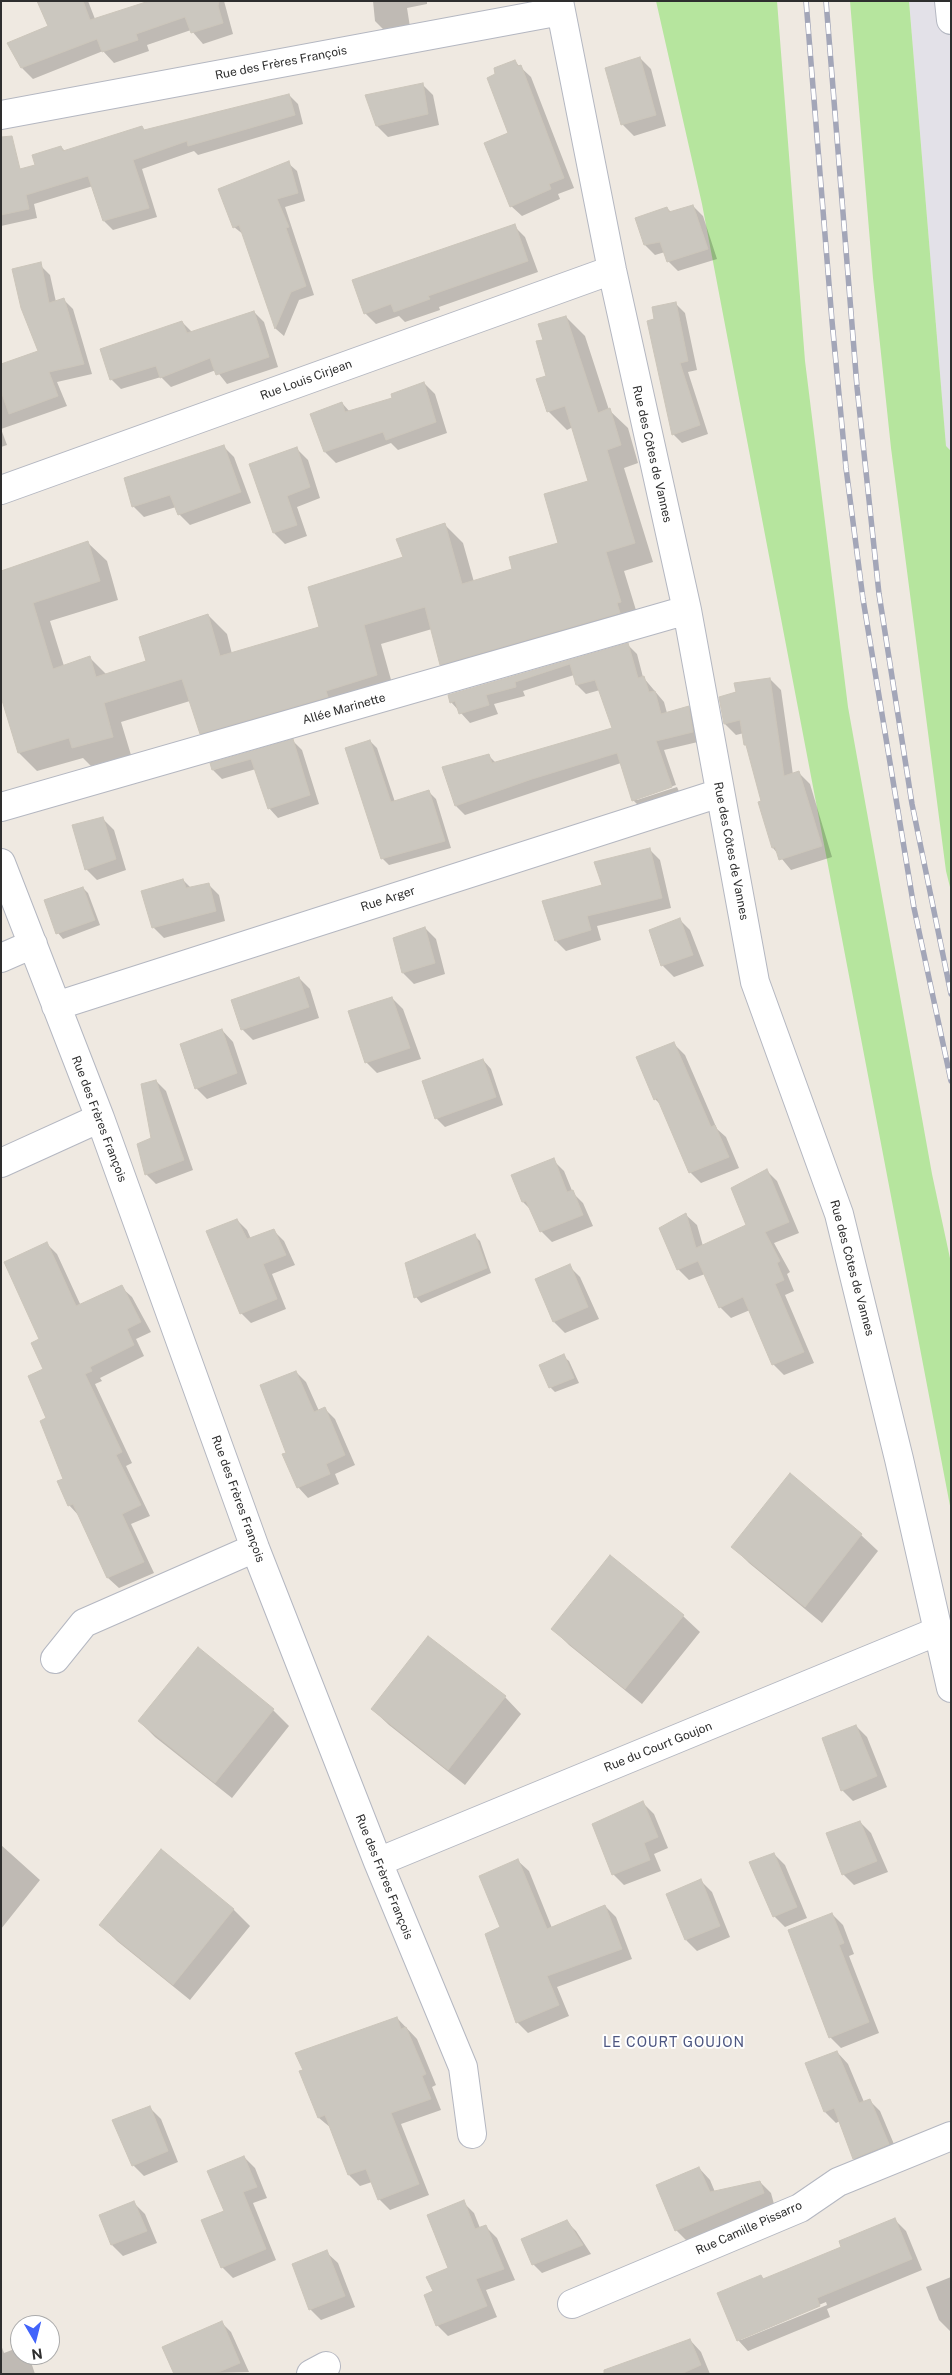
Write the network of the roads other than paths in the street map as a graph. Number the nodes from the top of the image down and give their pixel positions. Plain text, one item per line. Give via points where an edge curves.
1 (949, 1) edge
2 (560, 6) edge
3 (951, 20) edge
4 (1, 115) edge
5 (612, 270) junction
6 (1, 490) edge
7 (687, 610) junction
8 (720, 793) junction
9 (1, 808) edge
10 (1, 863) edge
11 (33, 944) junction
12 (1, 958) edge
13 (56, 1006) junction
14 (100, 1118) junction
15 (1, 1163) edge
16 (255, 1548) junction
17 (938, 1631) junction
18 (55, 1659) dead end
19 (951, 1688) edge
20 (378, 1862) junction
21 (472, 2134) dead end
22 (951, 2136) edge
23 (572, 2304) dead end

1 - 3 street
2 - 4 street, Rue des Frères François
2 - 5 street, Rue des Côtes de Vannes
5 - 6 street, Rue Louis Cirjean
5 - 7 street, Rue des Côtes de Vannes
7 - 8 street, Rue des Côtes de Vannes
7 - 9 street, Allée Marinette
8 - 13 street, Rue Arger
8 - 17 street, Rue des Côtes de Vannes via 755,982 840,1214
10 - 11 street, Rue des Frères François
11 - 12 street
11 - 13 street, Rue des Frères François
13 - 14 street, Rue des Frères François
14 - 15 street
14 - 16 street, Rue des Frères François
16 - 18 street via 84,1623
16 - 20 street, Rue des Frères François
17 - 19 street, Rue des Côtes de Vannes
17 - 20 street, Rue du Court Goujon
20 - 21 street, Rue des Frères François via 463,2067
22 - 23 street, Rue Camille Pissarro via 838,2182 800,2208

